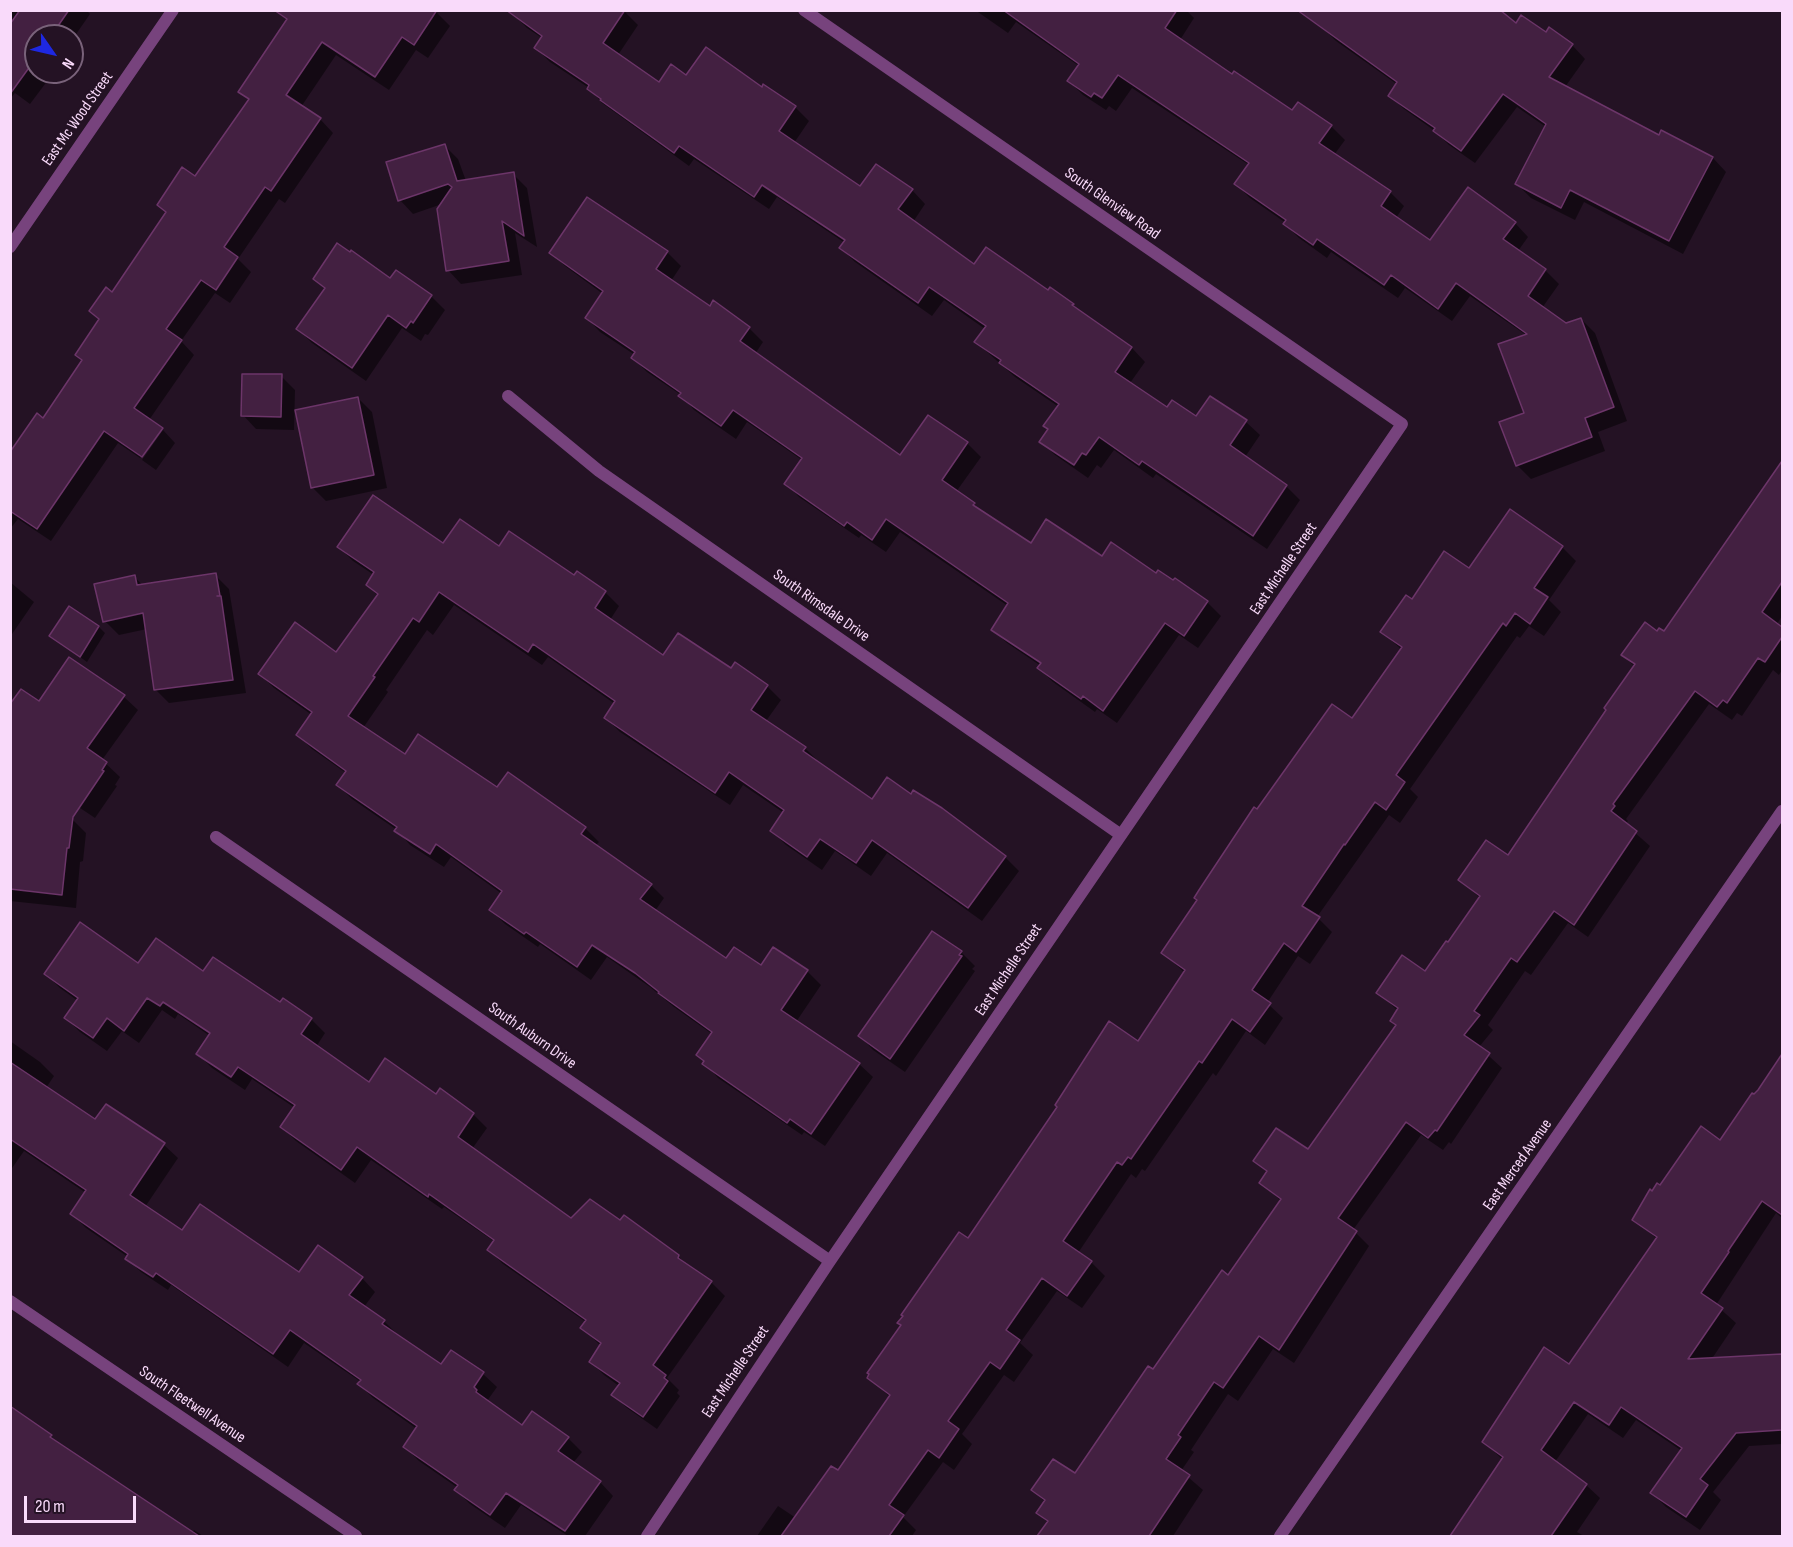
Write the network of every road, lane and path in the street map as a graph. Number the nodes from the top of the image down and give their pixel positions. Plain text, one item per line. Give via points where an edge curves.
1 (173, 10) edge
2 (804, 10) edge
3 (10, 247) edge
4 (508, 396) dead end
5 (1402, 424) joint
6 (1782, 811) edge
7 (1121, 835) junction
8 (216, 837) dead end
9 (830, 1261) junction
10 (10, 1301) edge
11 (356, 1536) edge
12 (647, 1536) edge
13 (1280, 1536) edge

1 - 3 street, East Mc Wood Street
2 - 5 street, South Glenview Road
4 - 7 street, South Rimsdale Drive via 599,471
5 - 7 street, East Michelle Street
6 - 13 street, East Merced Avenue
7 - 9 street, East Michelle Street
8 - 9 street, South Auburn Drive
9 - 12 street, East Michelle Street
10 - 11 street, South Fleetwell Avenue

